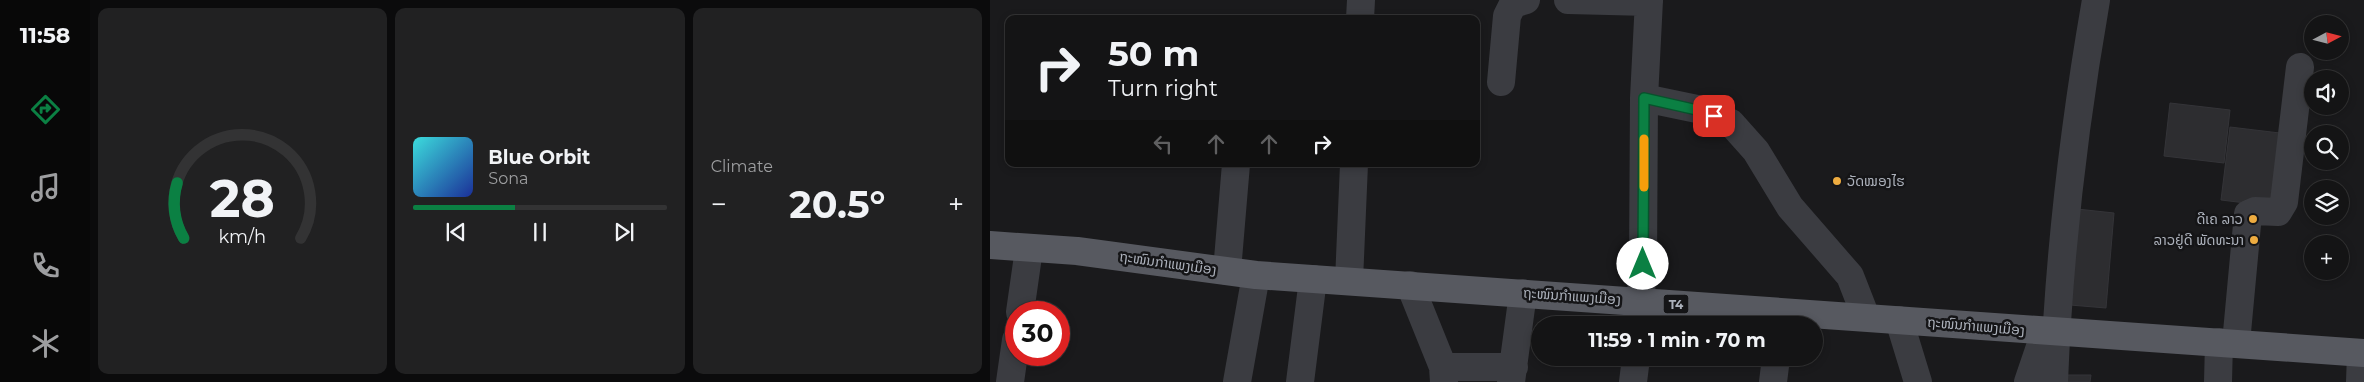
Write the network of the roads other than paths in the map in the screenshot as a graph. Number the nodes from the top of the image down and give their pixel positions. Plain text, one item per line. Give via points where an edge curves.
1 (1361, 0) edge
2 (1526, 0) edge
3 (1568, 0) edge
4 (2096, 0) edge
5 (1649, 1) edge
6 (1360, 15) edge
7 (2300, 67) dead end
8 (1501, 82) dead end
9 (1644, 98) junction
10 (1236, 167) edge
11 (1354, 167) edge
12 (990, 245) edge
13 (1029, 249) junction
14 (1227, 271) junction
15 (1256, 275) junction
16 (1313, 279) junction
17 (1350, 281) junction
18 (1410, 285) junction
19 (1523, 293) junction
20 (1022, 301) edge
21 (1640, 313) edge
22 (1725, 316) edge
23 (1866, 317) junction
24 (1823, 318) edge
25 (1899, 320) junction
26 (2051, 332) junction
27 (2228, 343) junction
28 (2363, 353) edge
29 (1012, 366) edge
30 (1635, 366) edge
31 (1775, 366) edge
32 (1444, 375) edge
33 (1512, 375) edge
34 (1010, 382) edge
35 (1237, 382) edge
36 (1300, 382) edge
37 (1633, 382) edge
38 (1773, 382) edge
39 (1918, 382) edge
40 (2028, 382) edge
41 (2054, 382) edge
42 (2218, 382) edge
43 (2360, 382) edge

1 - 6 street
2 - 8 street via 1513,4 1507,16
3 - 5 street
4 - 26 street via 2079,98
5 - 9 street
7 - 27 street via 2284,202 2278,212 2254,211 2248,214
9 - 21 street
9 - 23 street via 1697,110 1731,123 1756,151 1790,207 1850,276
10 - 14 street
11 - 17 street
12 - 13 main road, ຖະໜົນກຳແພງເມືອງ / T4
13 - 14 main road, ຖະໜົນກຳແພງເມືອງ / T4 via 1077,251
13 - 20 street
14 - 15 main road, ຖະໜົນກຳແພງເມືອງ / T4
15 - 16 main road, ຖະໜົນກຳແພງເມືອງ / T4
15 - 35 street
16 - 17 main road, ຖະໜົນກຳແພງເມືອງ / T4
16 - 36 street
17 - 18 main road, ຖະໜົນກຳແພງເມືອງ / T4
18 - 19 main road, ຖະໜົນກຳແພງເມືອງ / T4
18 - 32 street
19 - 21 main road, ຖະໜົນກຳແພງເມືອງ / T4
19 - 33 street
21 - 22 main road, ຖະໜົນກຳແພງເມືອງ / T4
23 - 24 main road, ຖະໜົນກຳແພງເມືອງ / T4
23 - 25 main road, ຖະໜົນກຳແພງເມືອງ / T4
25 - 26 main road, ຖະໜົນກຳແພງເມືອງ / T4
25 - 39 street
26 - 27 main road, ຖະໜົນກຳແພງເມືອງ / T4
26 - 40 street
26 - 41 street
27 - 28 main road, ຖະໜົນກຳແພງເມືອງ / T4
27 - 42 street
28 - 43 street
29 - 34 street
30 - 37 street
31 - 38 street
32 - 33 street

